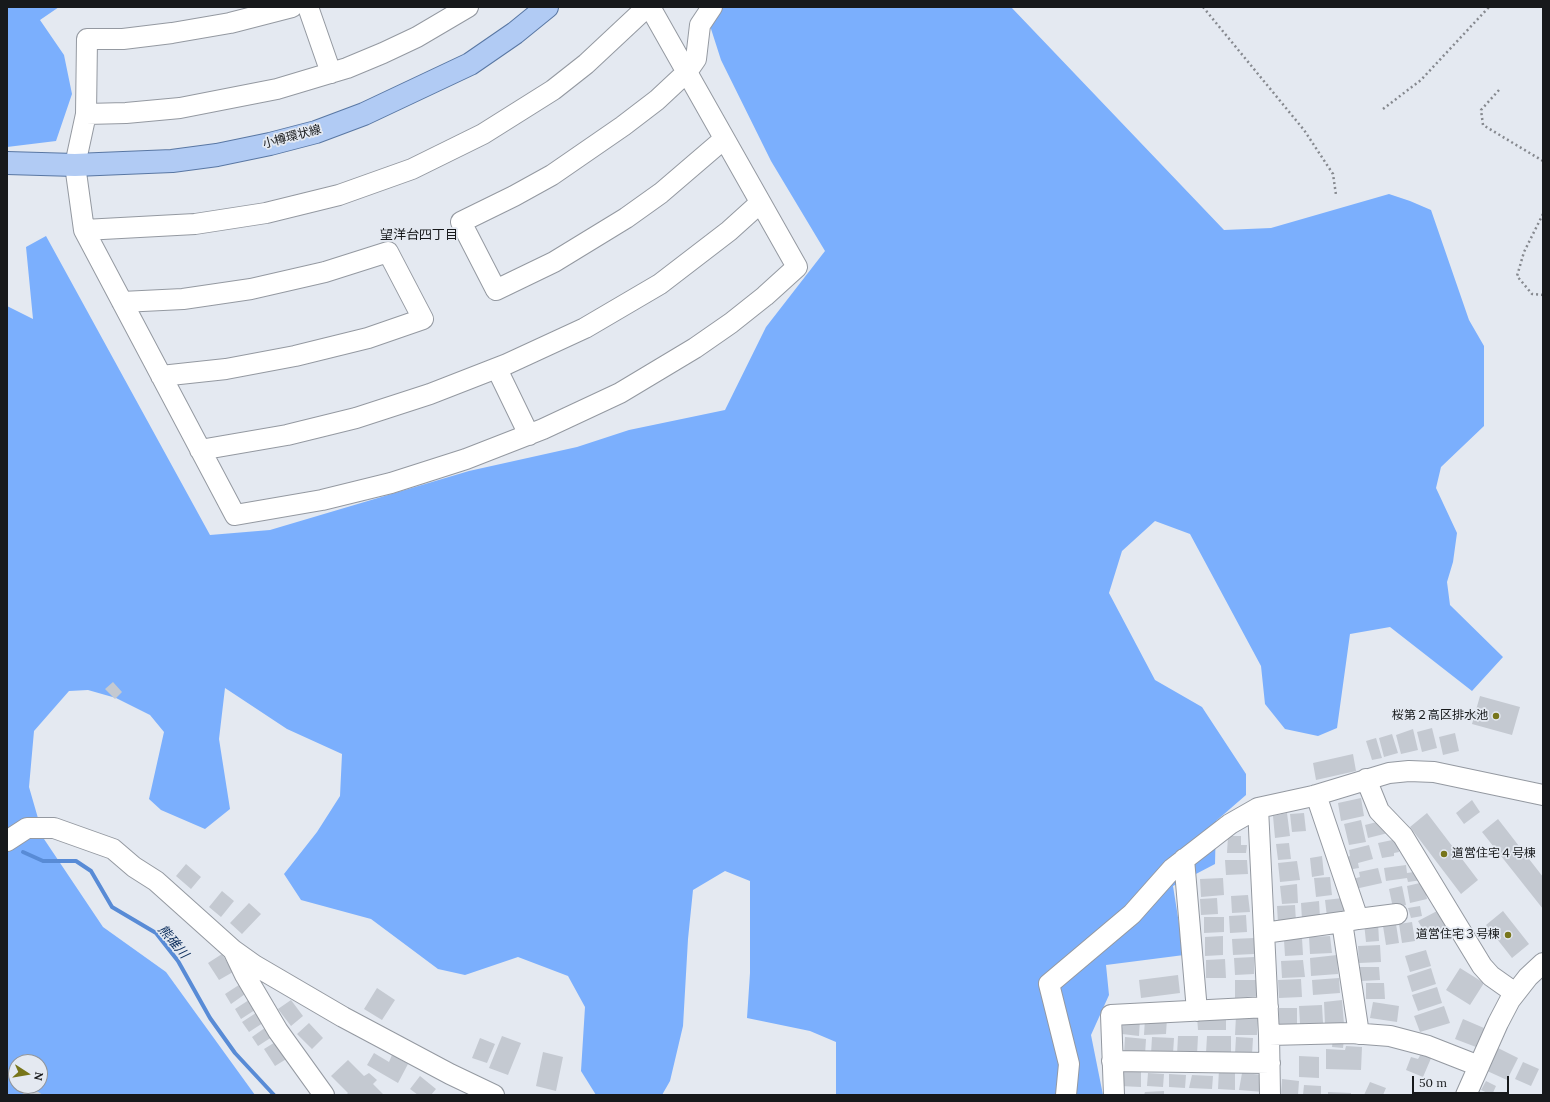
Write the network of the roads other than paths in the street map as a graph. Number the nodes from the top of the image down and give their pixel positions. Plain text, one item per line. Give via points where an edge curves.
1 (292, 7) edge
2 (308, 7) edge
3 (468, 7) edge
4 (547, 7) edge
5 (647, 7) edge
6 (650, 7) edge
7 (712, 7) edge
8 (687, 72) junction
9 (331, 73) junction
10 (86, 114) junction
11 (724, 139) junction
12 (8, 162) edge
13 (75, 165) junction
14 (760, 203) junction
15 (84, 230) junction
16 (122, 302) junction
17 (497, 369) junction
18 (161, 376) junction
19 (529, 435) junction
20 (200, 450) junction
21 (1366, 779) junction
22 (1316, 795) junction
23 (1543, 795) edge
24 (1258, 808) junction
25 (7, 841) edge
26 (1184, 859) junction
27 (1397, 914) dead end
28 (1350, 920) junction
29 (1264, 933) junction
30 (233, 950) junction
31 (1543, 963) edge
32 (1516, 993) junction
33 (1268, 1008) junction
34 (1197, 1011) junction
35 (1359, 1034) junction
36 (1269, 1035) junction
37 (1112, 1061) junction
38 (1270, 1063) junction
39 (1479, 1066) junction
40 (324, 1095) edge
41 (494, 1095) edge
42 (1066, 1095) edge
43 (1114, 1095) edge
44 (1270, 1095) edge
45 (1466, 1095) edge

1 - 10 street via 186,31 146,37 87,39
2 - 9 street
3 - 9 street via 403,44
4 - 13 main road, 小樽環状線 via 470,64 364,114 316,132 217,155 172,161
5 - 15 street via 553,90 483,134 412,169 339,195 266,213 195,224
6 - 8 street
7 - 8 street via 700,25 696,59
8 - 11 street
8 - 11 street via 657,100 588,152 514,196 461,222 496,290 554,262 626,218 666,189
9 - 10 street via 277,89 210,103 151,111
10 - 13 street
11 - 14 street
12 - 13 main road, 小樽環状線
13 - 15 street
14 - 17 street via 729,232 660,284 585,328
14 - 19 street via 797,267 731,324 683,356 620,392
15 - 16 street
16 - 18 street
16 - 18 street via 183,299 251,289 324,272 388,252 423,319 368,338 295,356 226,369
17 - 19 street
17 - 20 street via 356,418 286,435
18 - 20 street
19 - 20 street via 391,483 322,500 235,515
21 - 22 street
21 - 23 street via 1389,773 1434,772
21 - 32 street via 1379,811 1403,836 1482,966 1491,976
22 - 24 street
22 - 28 street
24 - 26 street via 1230,824
24 - 29 street
25 - 30 street via 27,828 54,828 113,849 156,881
26 - 34 street
26 - 42 street via 1132,914 1049,984 1069,1064
27 - 28 street
28 - 29 street
28 - 35 street
29 - 33 street
30 - 40 street via 278,1031
30 - 41 street via 343,1017
31 - 32 street
32 - 39 street via 1498,1023
33 - 34 street
33 - 36 street
34 - 37 street via 1111,1015
35 - 36 street
35 - 39 street via 1409,1040
36 - 38 street
37 - 38 street
37 - 43 street
38 - 44 street
39 - 45 street

